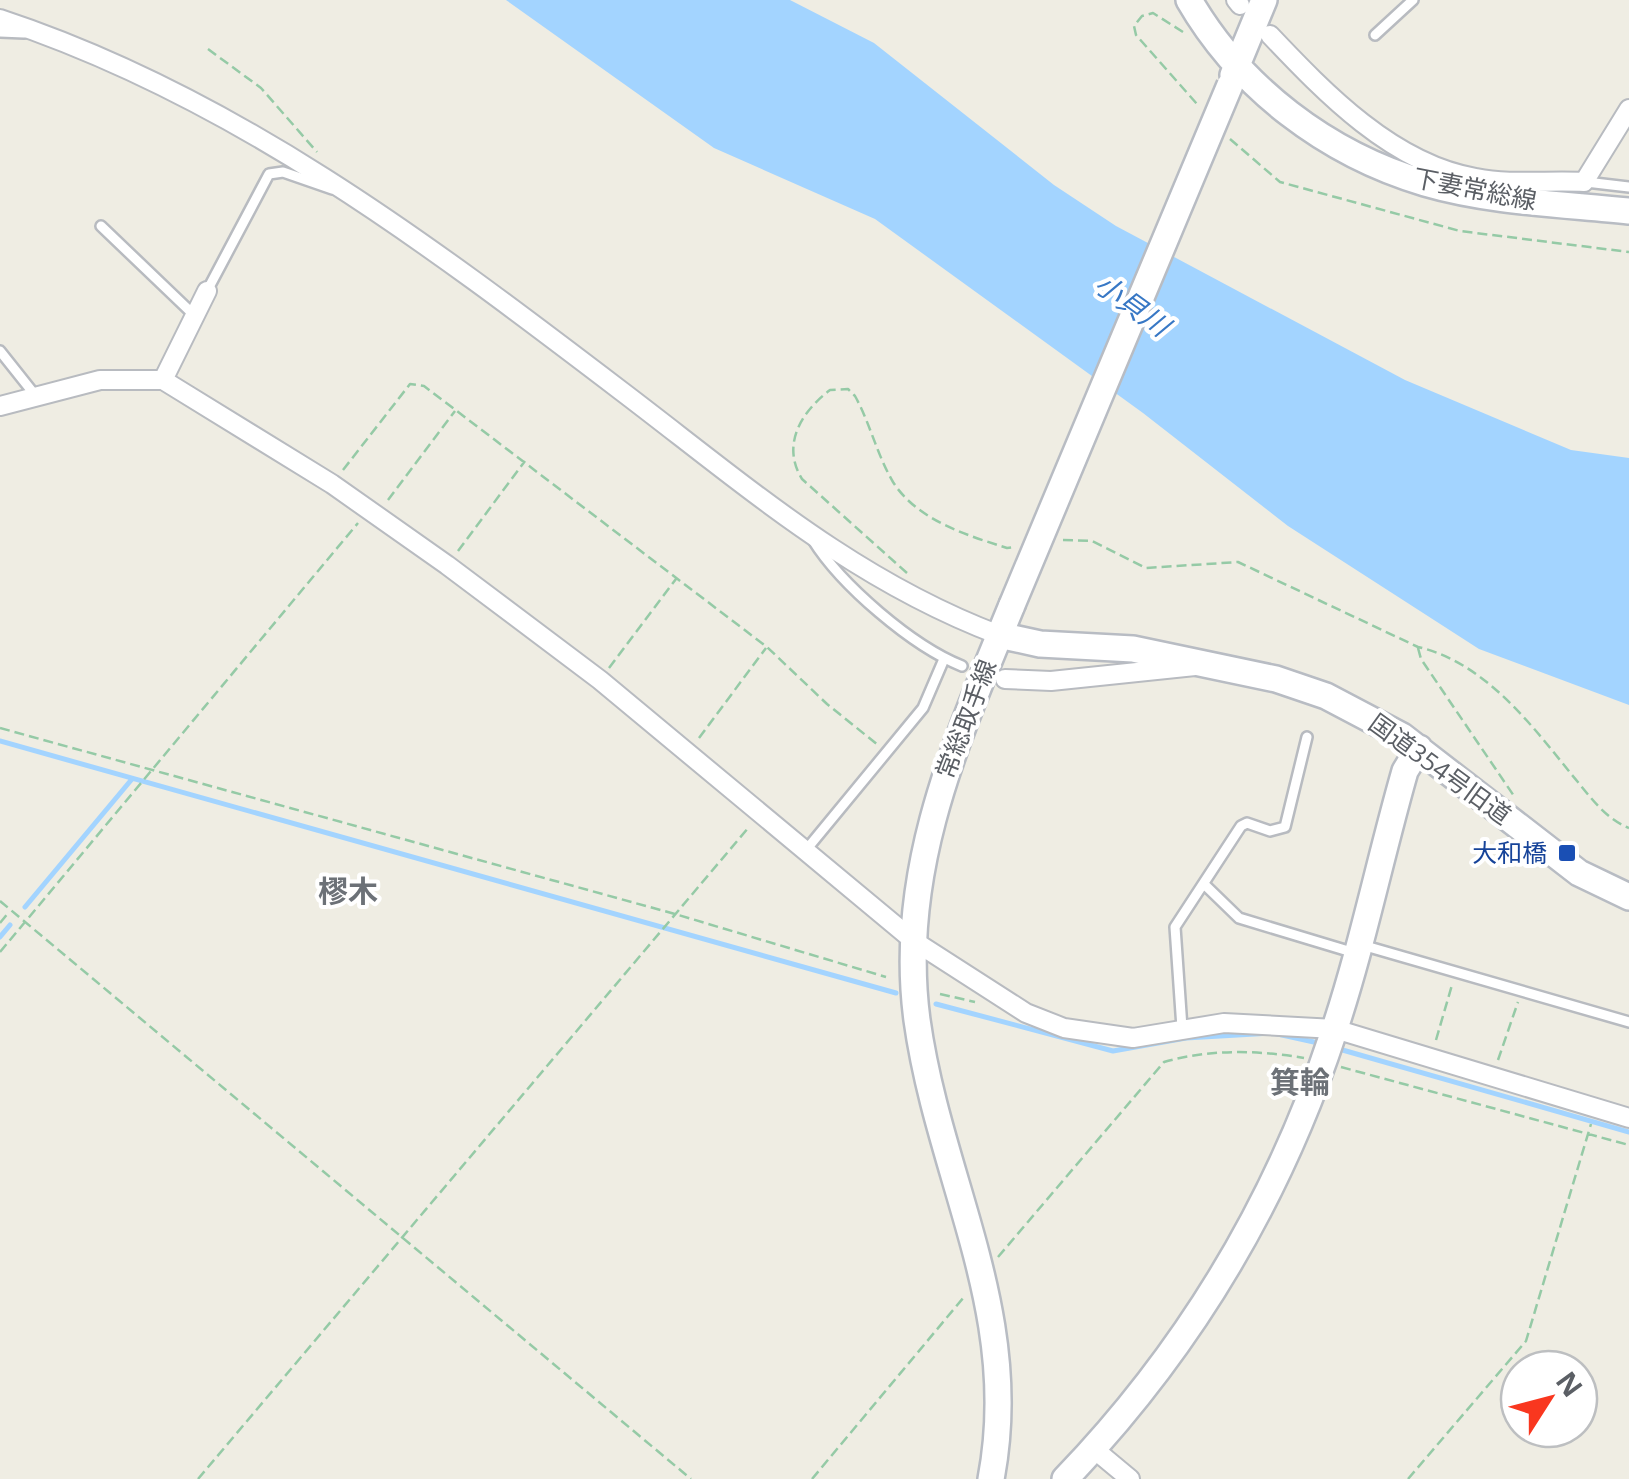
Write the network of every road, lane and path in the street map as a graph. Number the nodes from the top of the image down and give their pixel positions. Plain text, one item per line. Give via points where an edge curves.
1 (1189, 0) edge
2 (1413, 0) edge
3 (1247, 2) edge
4 (0, 19) edge
5 (31, 29) junction
6 (0, 32) edge
7 (1270, 35) dead end
8 (1375, 36) dead end
9 (208, 50) dead end
10 (1233, 75) junction
11 (1629, 109) edge
12 (318, 154) dead end
13 (1584, 182) junction
14 (340, 186) junction
15 (1476, 186) junction
16 (1629, 187) edge
17 (1629, 211) edge
18 (101, 226) dead end
19 (207, 291) joint
20 (194, 316) junction
21 (0, 351) edge
22 (163, 380) junction
23 (34, 395) junction
24 (0, 406) edge
25 (456, 409) junction
26 (526, 460) junction
27 (332, 484) junction
28 (372, 513) junction
29 (812, 538) junction
30 (1063, 540) dead end
31 (1026, 546) dead end
32 (447, 565) junction
33 (677, 578) junction
34 (915, 580) dead end
35 (999, 635) junction
36 (767, 647) junction
37 (1418, 647) junction
38 (944, 658) junction
39 (1205, 664) junction
40 (962, 666) dead end
41 (1004, 679) dead end
42 (600, 680) junction
43 (0, 728) edge
44 (1308, 738) dead end
45 (1419, 748) junction
46 (688, 752) junction
47 (887, 752) junction
48 (151, 770) junction
49 (1501, 778) dead end
50 (761, 813) junction
51 (1629, 828) edge
52 (806, 850) junction
53 (1206, 886) junction
54 (1629, 897) edge
55 (0, 901) edge
56 (10, 910) junction
57 (675, 914) junction
58 (25, 922) junction
59 (0, 923) edge
60 (914, 941) junction
61 (1358, 949) junction
62 (0, 952) edge
63 (1456, 974) junction
64 (886, 977) dead end
65 (1522, 991) junction
66 (1629, 1022) edge
67 (1182, 1028) junction
68 (1329, 1045) junction
69 (1430, 1059) junction
70 (1492, 1076) junction
71 (1629, 1117) edge
72 (1589, 1130) junction
73 (1629, 1145) edge
74 (402, 1238) junction
75 (984, 1274) junction
76 (1094, 1449) junction
77 (999, 1478) edge
78 (198, 1479) edge
79 (691, 1479) edge
80 (812, 1479) edge
81 (1065, 1479) edge
82 (1130, 1479) edge
83 (1408, 1479) edge

1 - 10 main road, 下妻常総線
2 - 8 lane
3 - 10 main road, 常総取手線
4 - 5 street
5 - 6 lane
5 - 14 street via 154,79
7 - 15 street via 1383,136
9 - 12 path via 261,88
10 - 15 main road, 下妻常総線 via 1332,141 1425,183
10 - 35 main road, 常総取手線, bridge
11 - 13 street
13 - 15 street
13 - 16 lane
14 - 19 lane via 330,190 283,172 269,174
14 - 29 street via 445,257
15 - 17 main road, 下妻常総線
18 - 20 lane
19 - 20 street
20 - 22 street
21 - 23 lane
22 - 23 street via 100,380
22 - 27 street
23 - 24 street
25 - 26 path
25 - 27 path via 410,384
25 - 28 path
26 - 32 path
26 - 33 path
27 - 28 street
28 - 32 street
28 - 48 path
29 - 35 street via 934,608
29 - 38 lane via 842,578
30 - 37 path via 1092,541 1146,568 1238,562
31 - 34 path via 1007,548 922,512 893,481 855,396 848,389 830,390 800,420 793,464
32 - 42 street
33 - 36 path
33 - 42 path
35 - 39 main road, 国道354号旧道
35 - 60 main road, 常総取手線 via 937,795
36 - 46 path
36 - 47 path
37 - 49 path
37 - 51 path via 1442,652 1483,680 1535,729 1600,808
38 - 40 lane
38 - 47 lane via 924,708
39 - 41 street via 1051,682
39 - 45 main road, 国道354号旧道 via 1326,696
42 - 46 street
43 - 48 path
44 - 53 lane via 1285,826 1241,826
45 - 54 main road, 国道354号旧道 via 1579,872
45 - 61 main road via 1401,785
46 - 50 street
47 - 52 lane
48 - 57 path
48 - 58 path
50 - 52 street
50 - 57 path
52 - 60 street
53 - 61 lane via 1240,918
53 - 67 lane via 1176,927
55 - 56 path
56 - 58 path
56 - 59 path
57 - 64 path
57 - 74 path
58 - 62 path
58 - 74 path
60 - 67 street via 1026,1013 1064,1028 1132,1038
60 - 75 main road, 常総取手線 via 923,1058
61 - 63 lane
61 - 68 main road
63 - 65 lane
63 - 69 path
65 - 66 lane
65 - 70 path
67 - 68 street via 1276,1023
68 - 69 street
68 - 72 path
68 - 75 path via 1164,1062
68 - 76 main road via 1299,1128 1241,1250 1192,1326
69 - 70 street
70 - 71 street
72 - 73 path
72 - 83 path via 1526,1341
74 - 78 path
74 - 79 path
75 - 77 main road, 常総取手線 via 998,1360
75 - 80 path
76 - 81 main road
76 - 82 street

